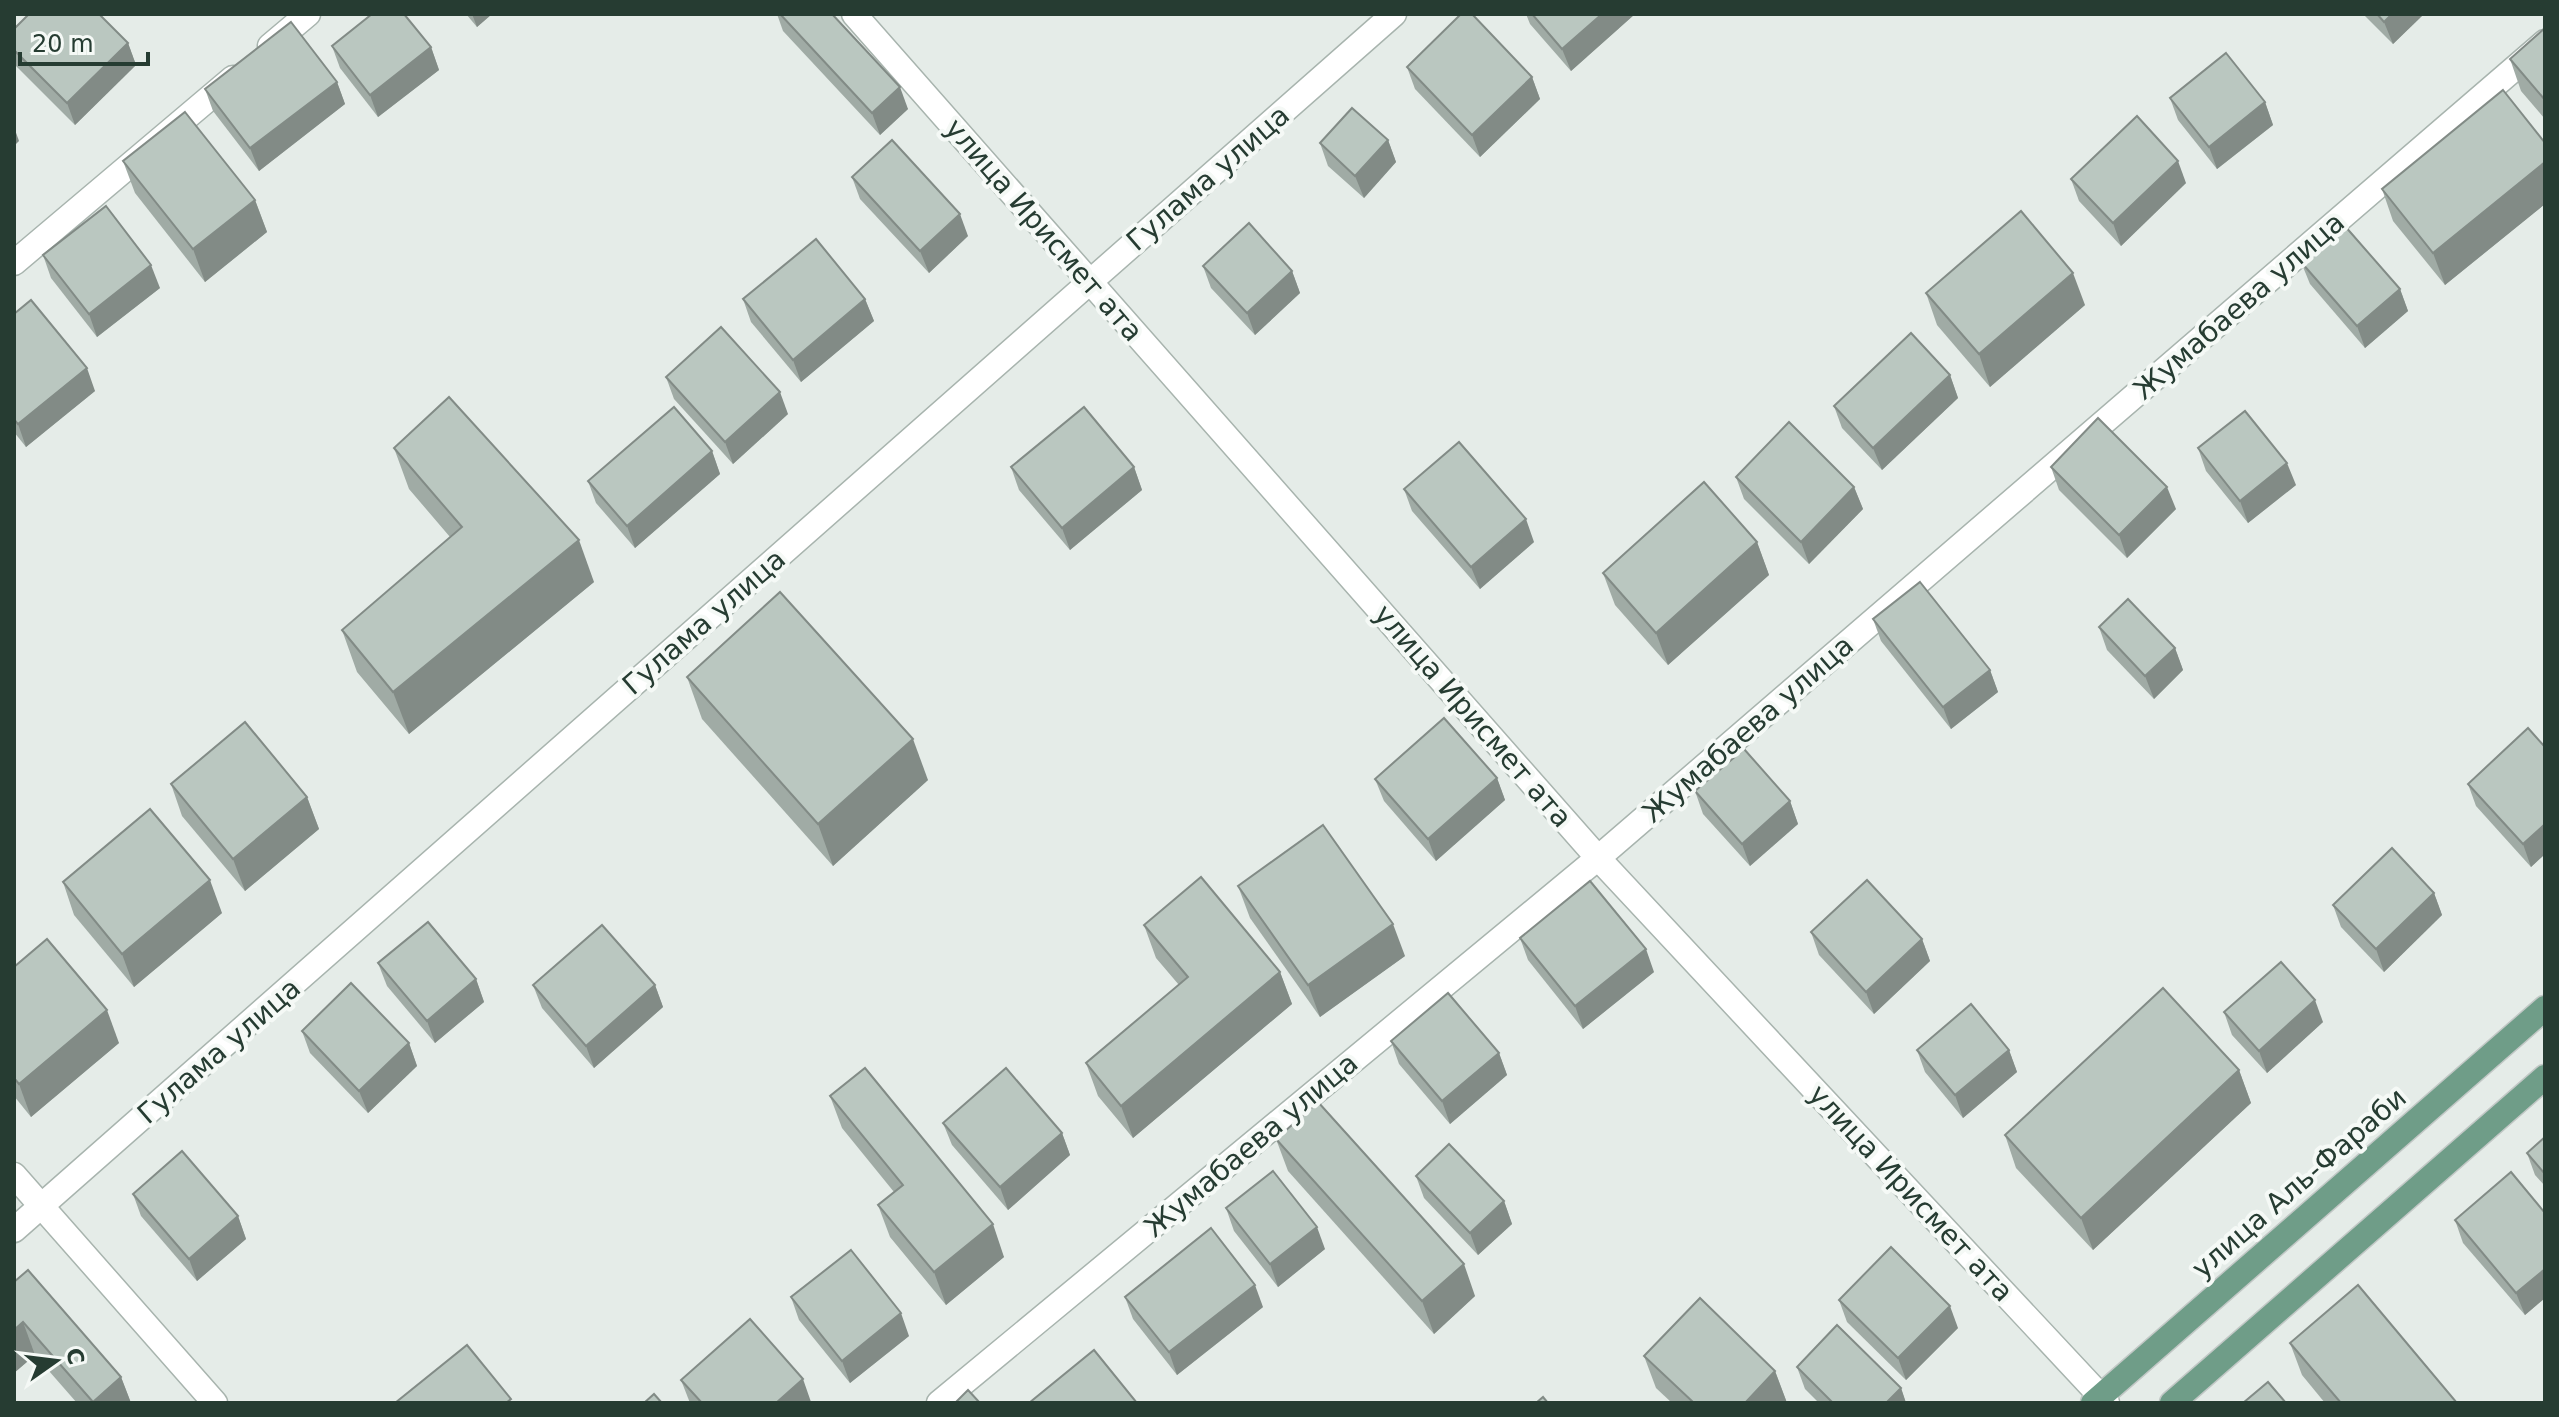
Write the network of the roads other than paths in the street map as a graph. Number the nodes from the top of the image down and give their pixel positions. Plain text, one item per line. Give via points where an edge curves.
1 (308, 14) edge
2 (854, 14) edge
3 (1394, 14) edge
4 (2545, 42) edge
5 (14, 263) edge
6 (1090, 282) junction
7 (1598, 858) junction
8 (2545, 1008) edge
9 (2545, 1077) edge
10 (14, 1175) edge
11 (42, 1208) junction
12 (14, 1230) edge
13 (2100, 1401) edge
14 (215, 1403) edge
15 (939, 1403) edge
16 (2172, 1403) edge

1 - 5 street
2 - 6 street, улица Ирисмет ата
3 - 6 street, Гулама улица
4 - 7 street, Жумабаева улица
6 - 7 street, улица Ирисмет ата
6 - 11 street, Гулама улица
7 - 13 street, улица Ирисмет ата
7 - 15 street, Жумабаева улица
8 - 13 main road, улица Аль-Фараби
9 - 16 main road
10 - 11 street
11 - 12 street, Гулама улица
11 - 14 street

